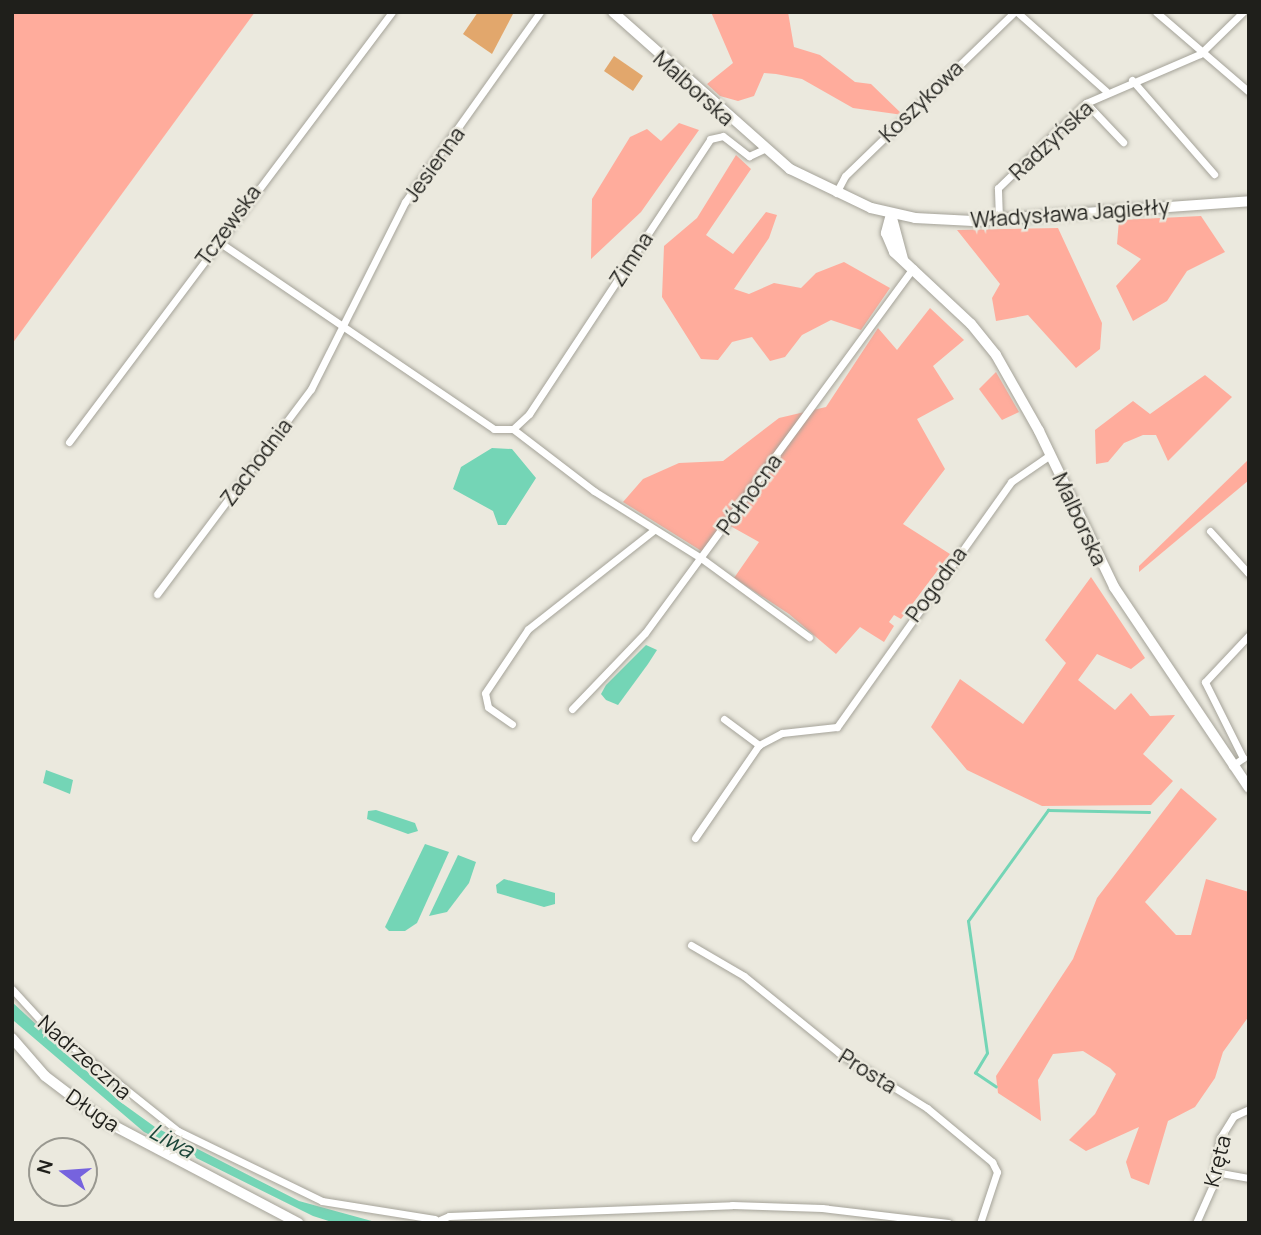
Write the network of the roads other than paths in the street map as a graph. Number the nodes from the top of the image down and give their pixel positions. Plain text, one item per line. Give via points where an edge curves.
1 (392, 12) edge
2 (540, 12) edge
3 (613, 12) edge
4 (1016, 12) edge
5 (1156, 12) edge
6 (1244, 12) edge
7 (1200, 54) junction
8 (1132, 80) junction
9 (1106, 91) junction
10 (1249, 92) edge
11 (1086, 103) junction
12 (1123, 142) dead end
13 (764, 149) junction
14 (1214, 174) dead end
15 (836, 195) junction
16 (1249, 201) edge
17 (891, 214) junction
18 (909, 218) junction
19 (999, 219) junction
20 (896, 232) junction
21 (216, 240) junction
22 (903, 259) junction
23 (913, 268) junction
24 (342, 323) junction
25 (513, 429) junction
26 (69, 442) dead end
27 (1050, 455) junction
28 (654, 530) junction
29 (1210, 531) dead end
30 (701, 558) junction
31 (1249, 574) edge
32 (158, 594) dead end
33 (1249, 635) edge
34 (809, 637) dead end
35 (572, 709) dead end
36 (724, 719) dead end
37 (512, 724) dead end
38 (760, 745) junction
39 (1232, 766) junction
40 (1249, 788) edge
41 (695, 838) dead end
42 (691, 945) dead end
43 (12, 989) edge
44 (12, 1038) edge
45 (1249, 1109) edge
46 (1215, 1172) junction
47 (1249, 1178) edge
48 (434, 1221) edge
49 (298, 1223) edge
50 (948, 1223) edge
51 (980, 1223) edge
52 (1196, 1223) edge

1 - 21 street, Tczewska via 342,85
2 - 24 street, Jesienna via 405,202
3 - 13 main road, Malborska
4 - 9 street
4 - 15 street, Koszykowa via 845,176
5 - 7 street
6 - 7 street, Radzyńska
7 - 8 street, Radzyńska
7 - 10 street
8 - 9 street, Radzyńska
8 - 14 street
9 - 11 street, Radzyńska
11 - 12 street
11 - 19 street, Radzyńska via 999,188
13 - 15 main road, Malborska
13 - 25 street, Zimna via 748,156 723,136 710,139 529,414
15 - 17 main road, Malborska
16 - 19 main road, Władysława Jagiełły
17 - 18 main road, Władysława Jagiełły
17 - 20 street
17 - 22 street, Malborska via 886,233
18 - 19 main road, Władysława Jagiełły
18 - 20 street
20 - 22 street
21 - 24 street
21 - 26 street, Tczewska
22 - 23 street, Malborska
23 - 27 street, Malborska via 996,355
23 - 30 street, Północna
24 - 25 street via 494,429
24 - 32 street, Zachodnia via 311,388
25 - 28 street
27 - 38 street, Pogodna via 1011,482 837,727 782,733
27 - 39 street, Malborska via 1114,587
28 - 30 street
28 - 37 street via 528,629 485,693 488,707
29 - 31 street
30 - 34 street
30 - 35 street, Północna via 645,633
33 - 39 street via 1205,682 1243,758
36 - 38 street
38 - 41 street
39 - 40 street, Malborska
42 - 51 street, Prosta via 744,976 839,1054 927,1108 992,1162 996,1172
43 - 48 street, Nadrzeczna via 44,1024 178,1131 323,1201
44 - 49 street, Długa via 45,1076 103,1120
45 - 46 street, Kręta via 1226,1126
46 - 47 street
46 - 52 street, Kręta
48 - 50 street, Nadrzeczna via 776,1205

